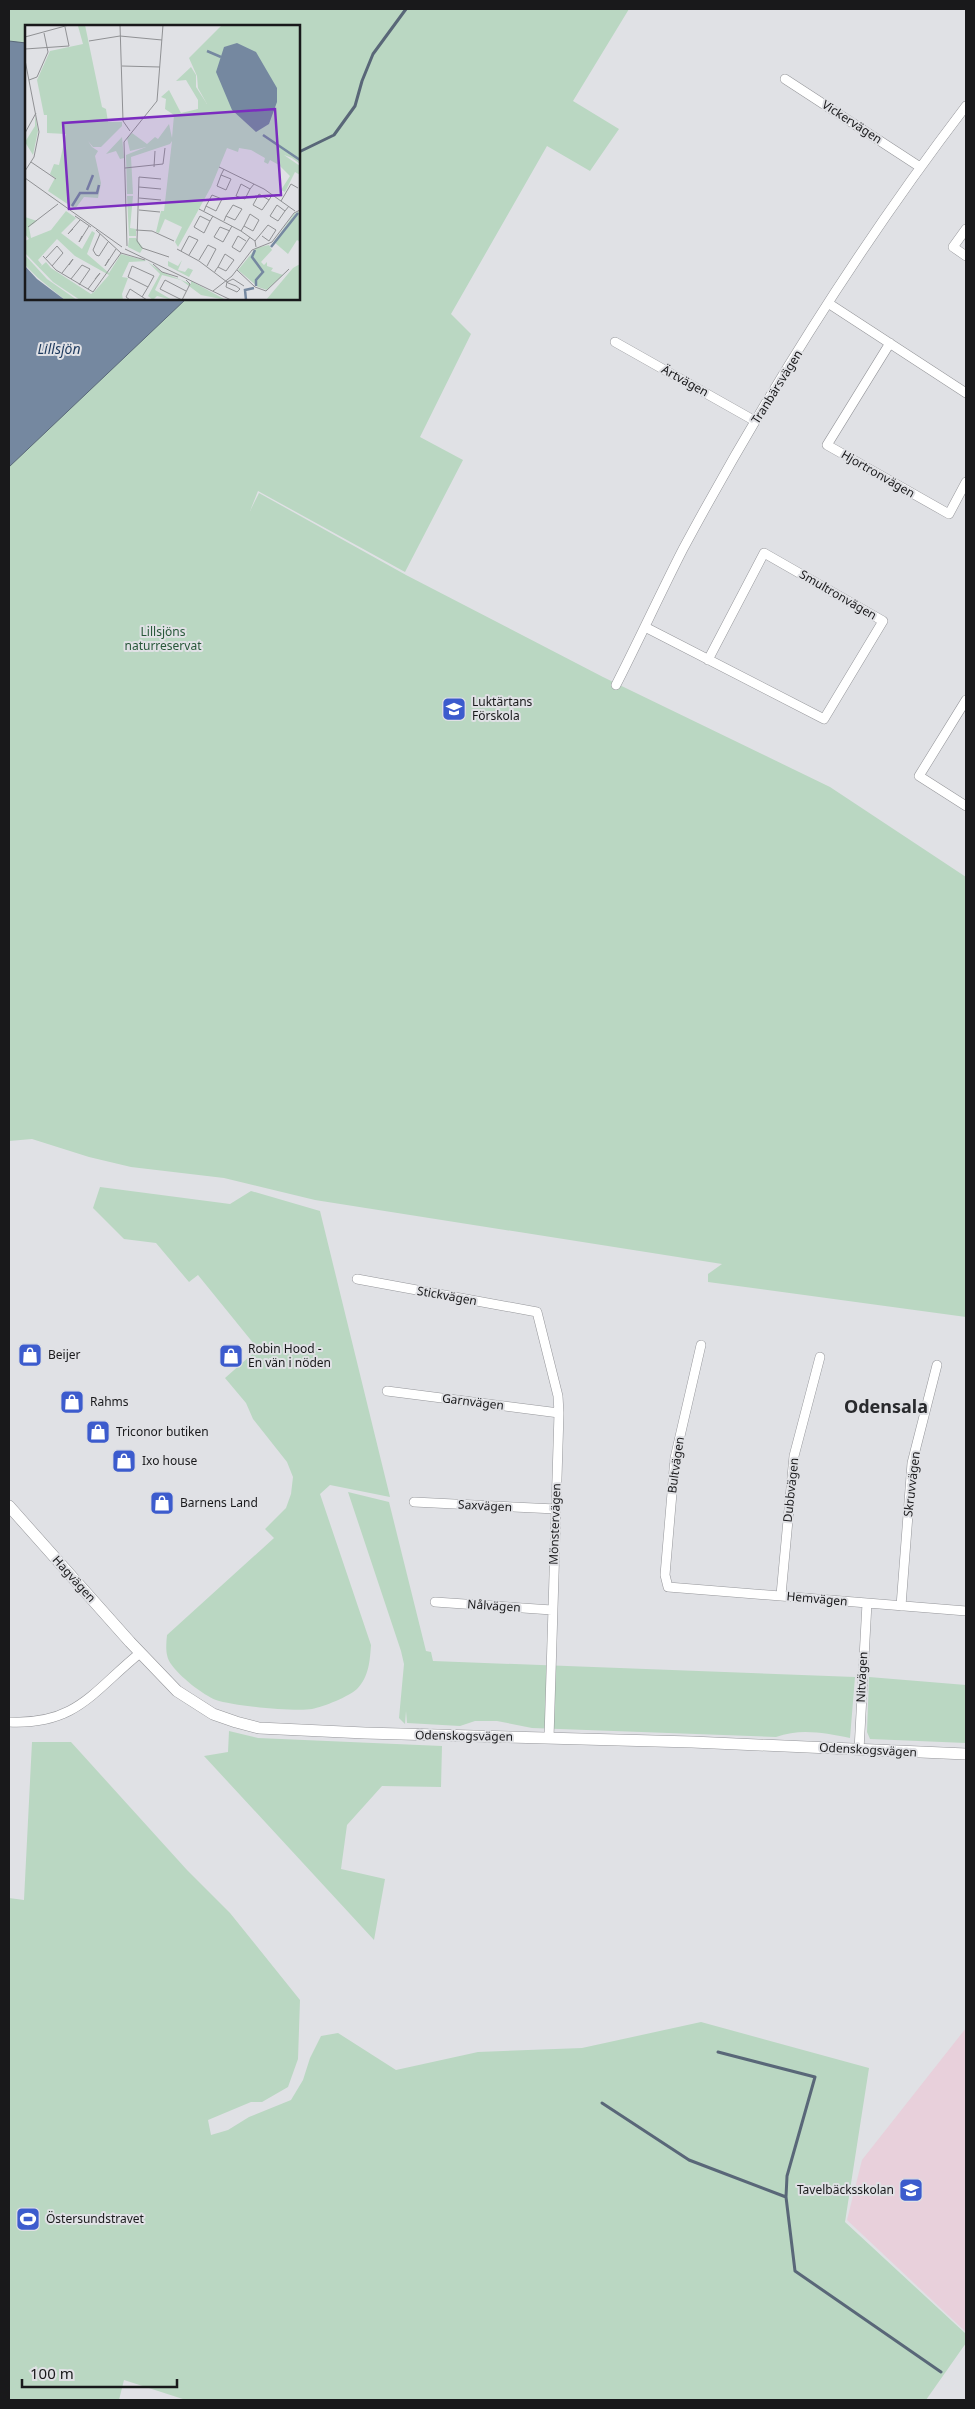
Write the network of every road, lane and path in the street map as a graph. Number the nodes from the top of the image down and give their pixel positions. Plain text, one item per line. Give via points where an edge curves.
1 (785, 78) dead end
2 (966, 106) edge
3 (920, 167) junction
4 (966, 229) edge
5 (966, 256) edge
6 (828, 303) junction
7 (615, 342) dead end
8 (890, 343) junction
9 (966, 393) edge
10 (756, 421) junction
11 (966, 482) edge
12 (645, 627) junction
13 (708, 660) junction
14 (616, 685) dead end
15 (966, 700) edge
16 (966, 806) edge
17 (357, 1279) dead end
18 (538, 1312) joint
19 (702, 1345) dead end
20 (820, 1357) dead end
21 (936, 1365) dead end
22 (387, 1391) dead end
23 (559, 1413) junction
24 (414, 1502) dead end
25 (9, 1506) edge
26 (556, 1509) junction
27 (668, 1587) joint
28 (781, 1595) junction
29 (435, 1602) dead end
30 (867, 1603) junction
31 (901, 1606) junction
32 (552, 1610) junction
33 (966, 1611) edge
34 (140, 1653) junction
35 (9, 1722) edge
36 (549, 1738) junction
37 (859, 1750) junction
38 (966, 1754) edge

1 - 3 street, Vickervägen
2 - 3 street, Tranbärsvägen
3 - 6 street, Tranbärsvägen
4 - 5 street via 953,247
6 - 8 street
6 - 10 street, Tranbärsvägen
7 - 10 street, Ärtvägen
8 - 9 street
8 - 11 street, Hjortronvägen via 827,445 949,514
10 - 12 street, Tranbärsvägen via 683,550
12 - 13 street, Smultronvägen
12 - 14 street, Tranbärsvägen
13 - 13 street, Smultronvägen via 824,719 883,621 764,553
15 - 16 street via 920,776
17 - 18 street, Stickvägen
18 - 23 street, Mönstervägen
19 - 27 street, Bultvägen via 675,1458 665,1575
20 - 28 street, Dubbvägen via 794,1456
21 - 31 street, Skruvvägen via 912,1463
22 - 23 street, Garnvägen
23 - 26 street, Mönstervägen
24 - 26 street, Saxvägen
25 - 34 street, Hagvägen
26 - 32 street, Mönstervägen
27 - 28 street, Hemvägen
28 - 30 street, Hemvägen
29 - 32 street, Nålvägen
30 - 31 street, Hemvägen
30 - 37 street, Nitvägen
31 - 33 street, Hemvägen
32 - 36 street, Mönstervägen
34 - 35 street via 79,1707 57,1718
34 - 36 street, Odenskogsvägen via 190,1700 213,1714 259,1728
36 - 37 street, Odenskogsvägen
37 - 38 street, Odenskogsvägen

